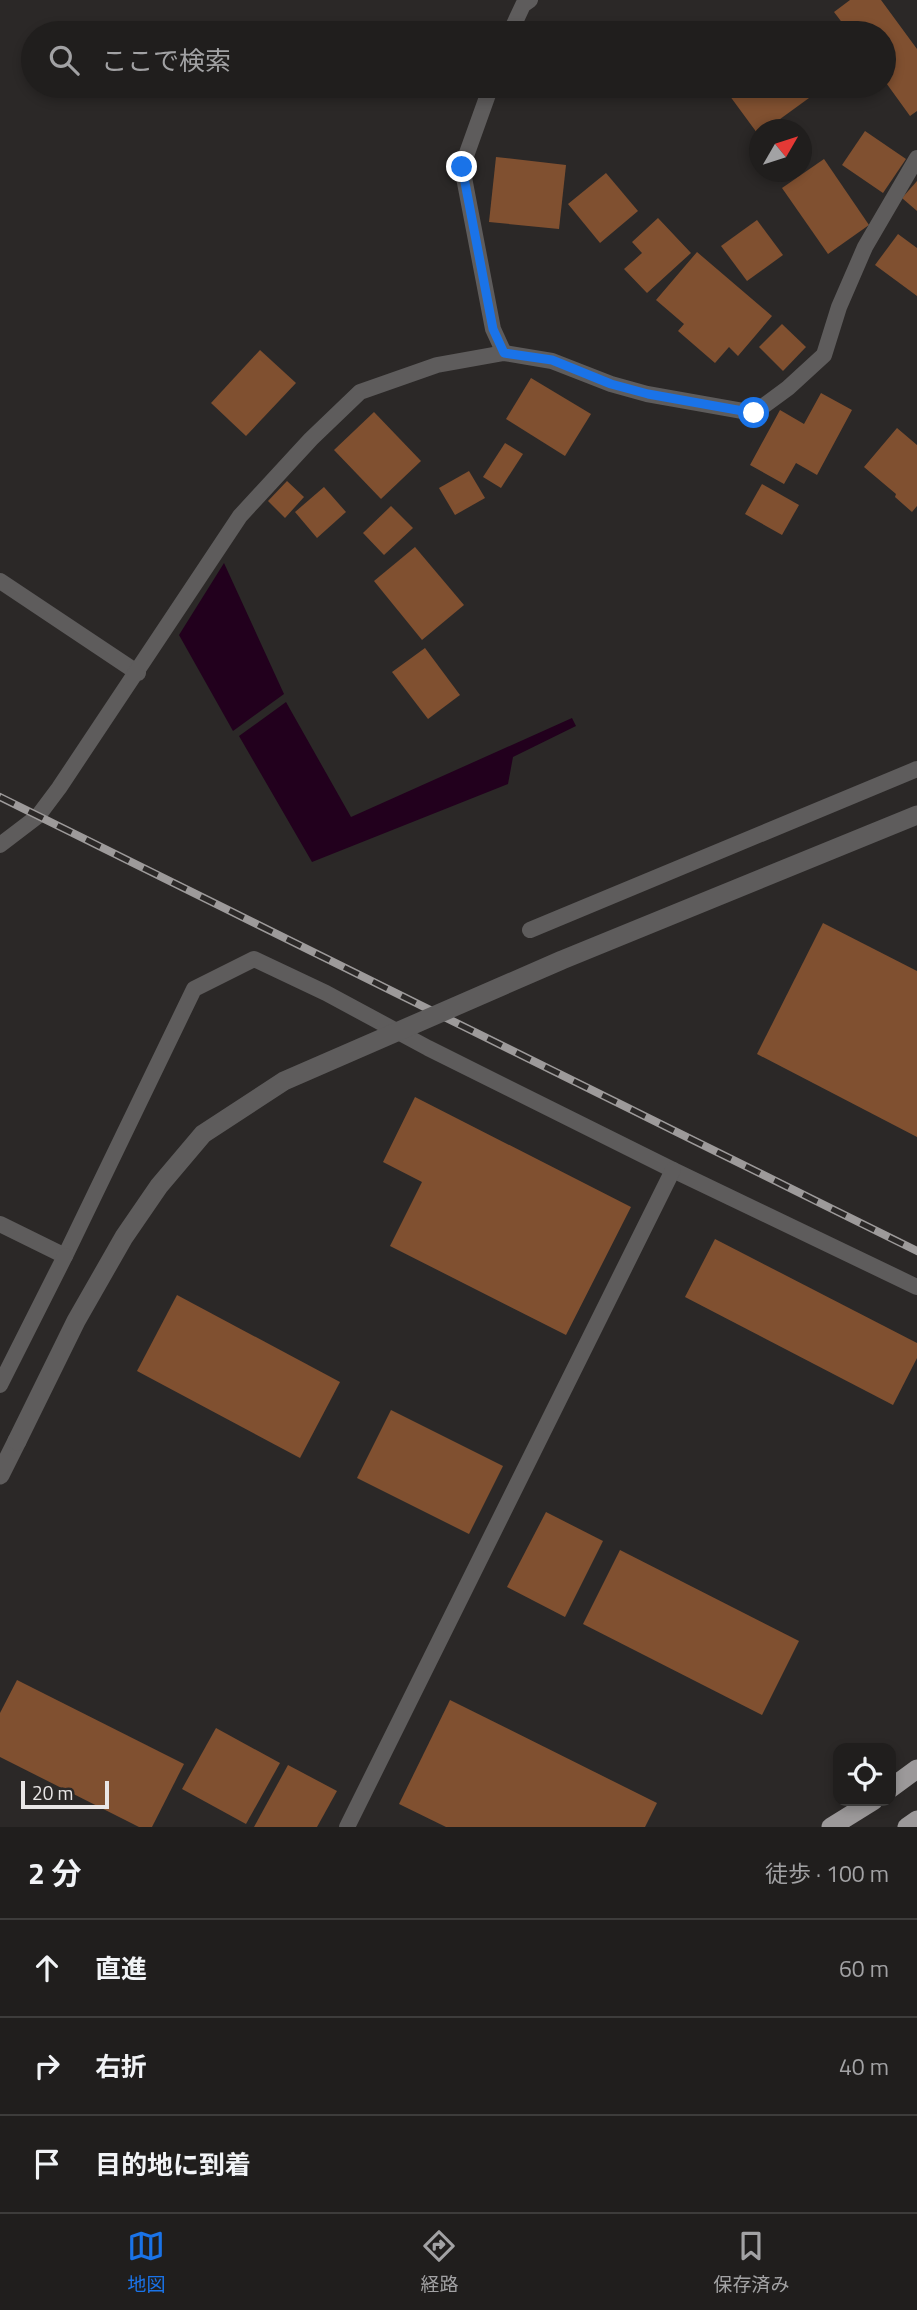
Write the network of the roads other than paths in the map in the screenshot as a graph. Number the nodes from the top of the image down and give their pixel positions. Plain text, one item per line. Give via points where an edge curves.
1 (530, 0) edge
2 (516, 21) edge
3 (487, 98) edge
4 (917, 158) edge
5 (504, 353) junction
6 (0, 581) edge
7 (138, 673) junction
8 (917, 769) edge
9 (917, 815) edge
10 (0, 845) edge
11 (530, 930) dead end
12 (673, 1170) junction
13 (0, 1224) edge
14 (65, 1256) junction
15 (917, 1287) edge
16 (0, 1385) edge
17 (0, 1475) edge
18 (917, 1769) edge
19 (896, 1784) edge
20 (865, 1806) edge
21 (917, 1821) edge
22 (347, 1827) edge
23 (831, 1827) edge
24 (907, 1827) edge

1 - 2 lane
3 - 5 lane via 462,167 493,329
4 - 5 lane via 865,247 824,355 754,413 648,394 552,360
5 - 7 lane via 437,365 360,392 240,516
6 - 7 lane
7 - 10 lane via 38,816
8 - 11 lane
9 - 17 street, bridge via 562,960 284,1081 203,1135 159,1186 124,1237 76,1321
12 - 14 lane via 254,959 194,989
12 - 15 lane
12 - 22 lane
13 - 14 lane
14 - 16 lane
18 - 19 highway
20 - 23 highway
21 - 24 highway

